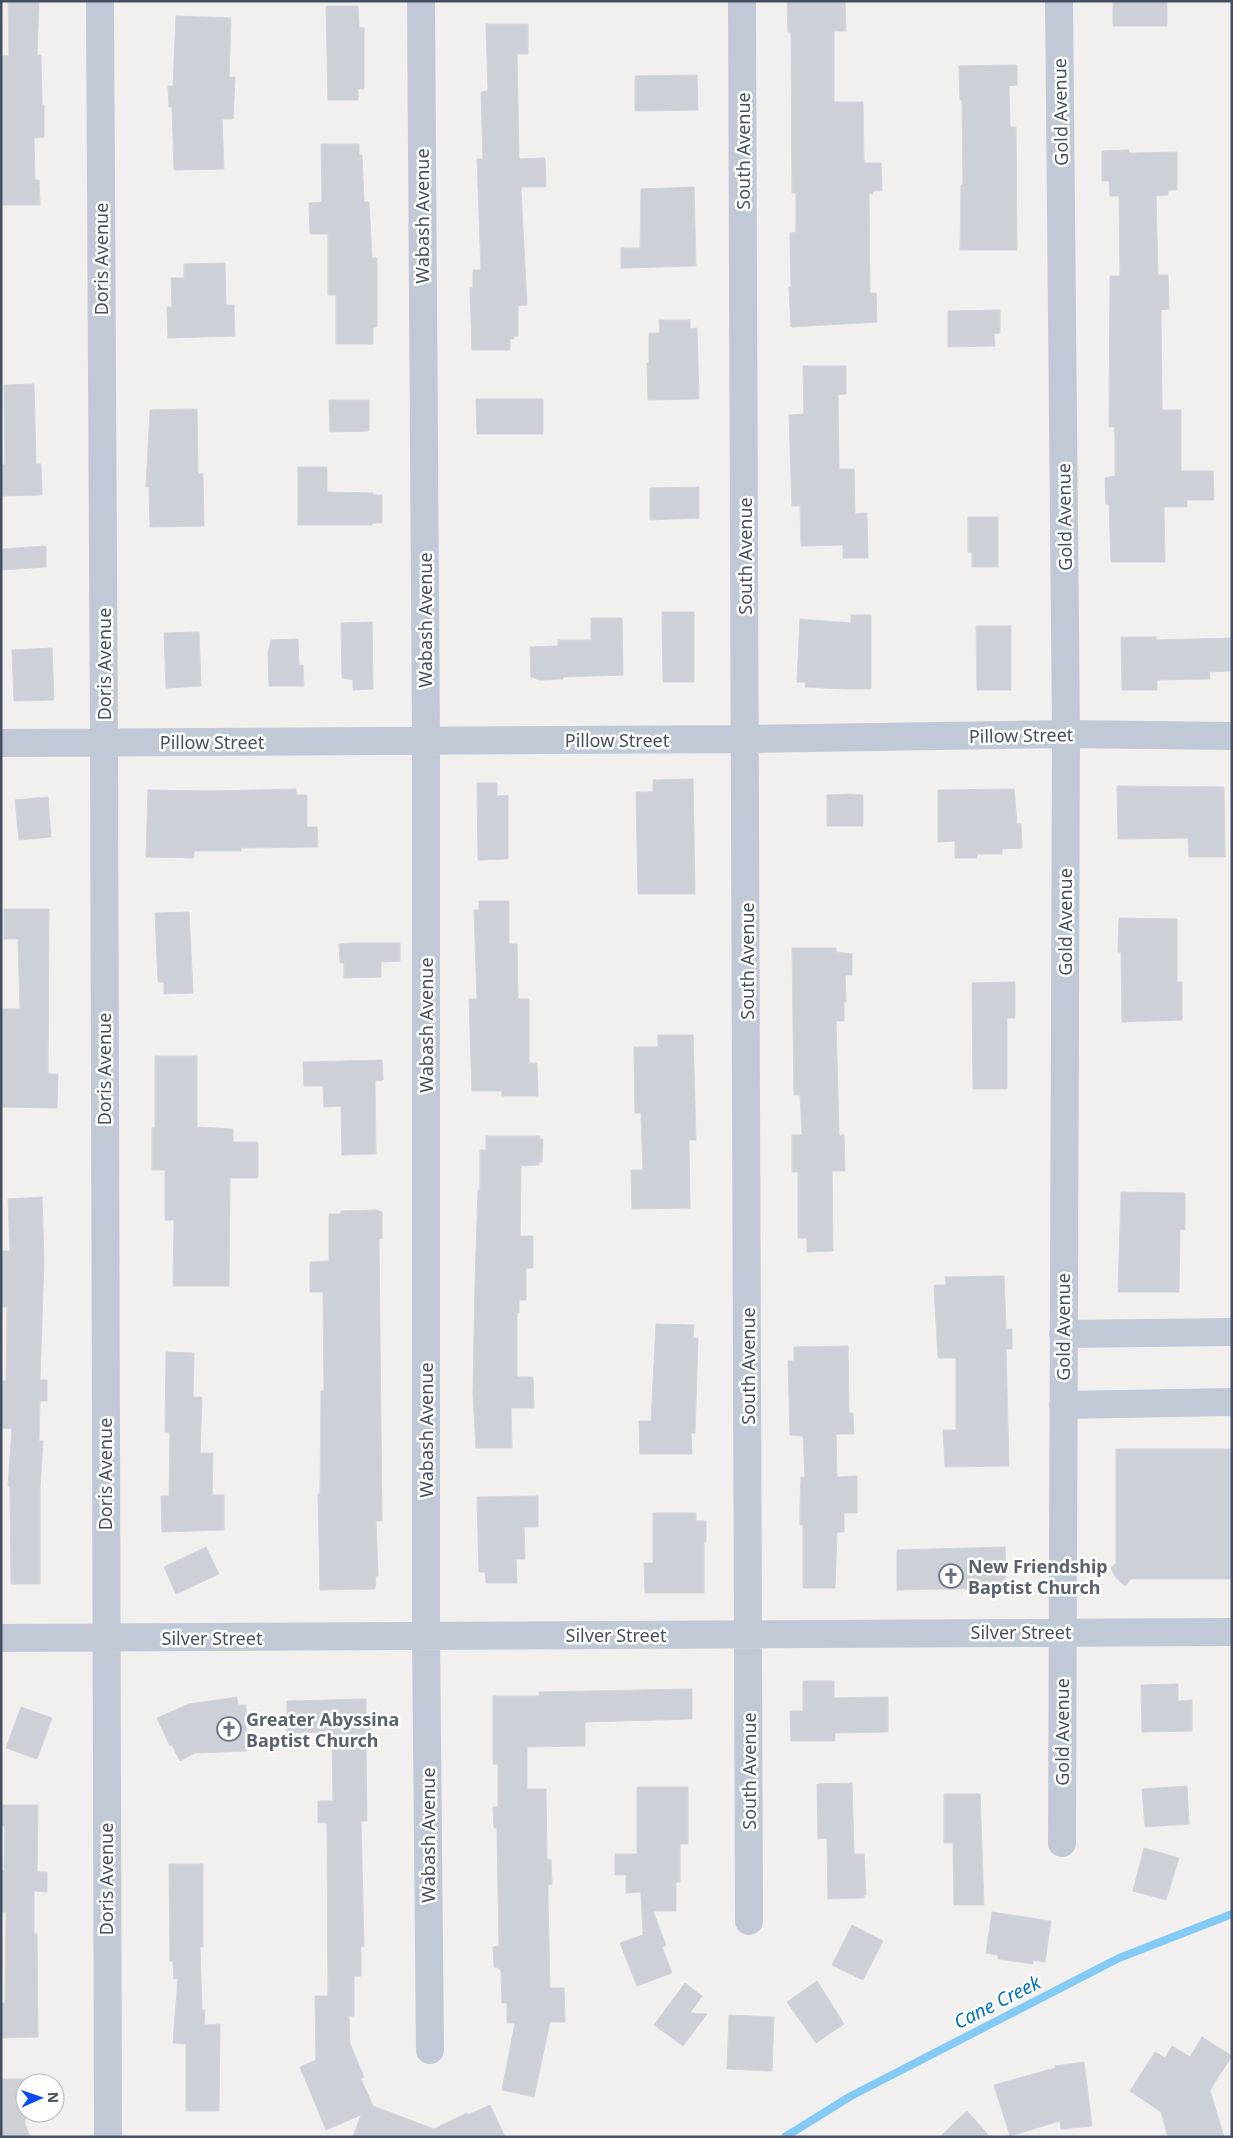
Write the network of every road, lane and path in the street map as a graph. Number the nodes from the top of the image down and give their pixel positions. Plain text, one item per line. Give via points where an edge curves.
1 (100, 1) edge
2 (421, 1) edge
3 (742, 1) edge
4 (1058, 1) edge
5 (1066, 734) junction
6 (1232, 736) edge
7 (746, 739) junction
8 (426, 742) junction
9 (1, 743) edge
10 (104, 743) junction
11 (1232, 1332) edge
12 (1062, 1334) junction
13 (1232, 1402) edge
14 (1063, 1405) junction
15 (1063, 1632) junction
16 (1232, 1632) edge
17 (749, 1634) junction
18 (426, 1636) junction
19 (1, 1638) edge
20 (105, 1639) junction
21 (1062, 1843) dead end
22 (749, 1921) dead end
23 (430, 2050) dead end
24 (108, 2136) edge

1 - 10 street, Doris Avenue
2 - 8 street, Wabash Avenue
3 - 7 street, South Avenue
4 - 5 street, Gold Avenue
5 - 6 street, Pillow Street
5 - 7 street, Pillow Street
5 - 12 street, Gold Avenue
7 - 8 street, Pillow Street
7 - 17 street, South Avenue
8 - 10 street, Pillow Street
8 - 18 street, Wabash Avenue
9 - 10 street, Pillow Street
10 - 20 street, Doris Avenue
11 - 12 street
12 - 14 street, Gold Avenue
13 - 14 street
14 - 15 street, Gold Avenue
15 - 16 street, Silver Street
15 - 17 street, Silver Street
15 - 21 street, Gold Avenue
17 - 18 street, Silver Street
17 - 22 street, South Avenue
18 - 20 street, Silver Street
18 - 23 street, Wabash Avenue
19 - 20 street, Silver Street
20 - 24 street, Doris Avenue

